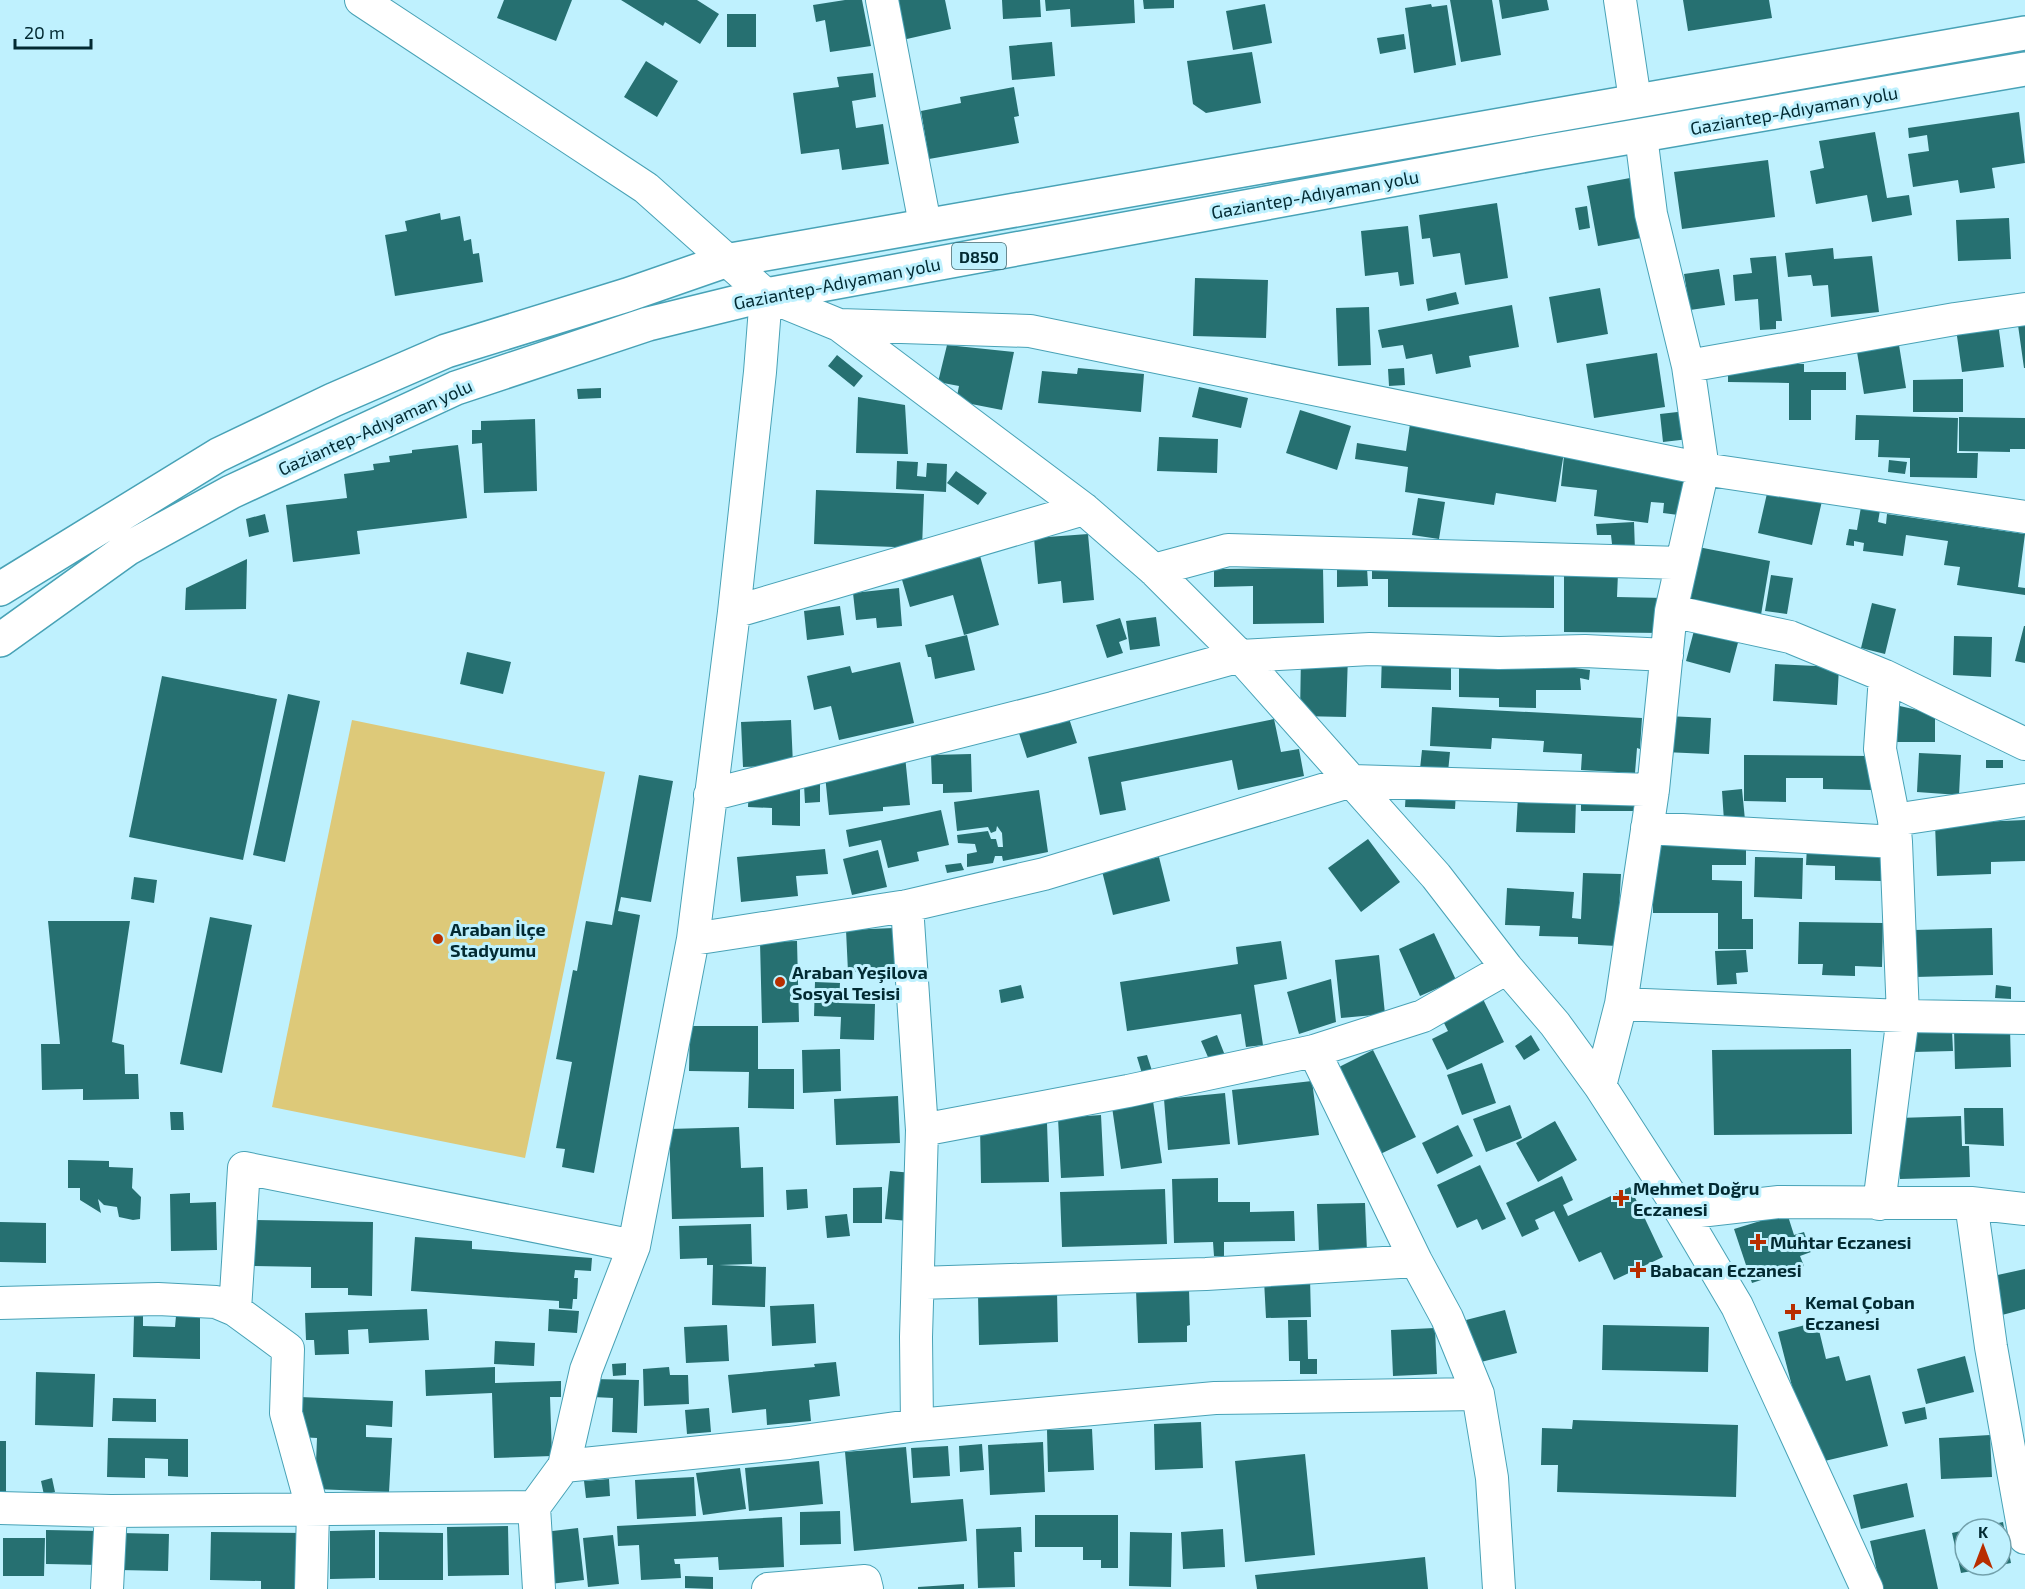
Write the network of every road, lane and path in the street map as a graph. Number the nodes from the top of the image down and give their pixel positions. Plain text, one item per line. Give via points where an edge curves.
1 (361, 0) edge
2 (882, 0) edge
3 (1620, 0) edge
4 (2025, 33) edge
5 (2025, 69) edge
6 (1635, 100) junction
7 (1641, 136) junction
8 (925, 224) junction
9 (725, 261) junction
10 (766, 295) junction
11 (2025, 309) edge
12 (839, 325) junction
13 (1688, 366) junction
14 (1703, 469) junction
15 (1084, 509) junction
16 (2025, 518) edge
17 (1681, 563) junction
18 (1154, 570) junction
19 (0, 589) edge
20 (1671, 611) junction
21 (734, 612) junction
22 (0, 640) edge
23 (1667, 655) junction
24 (1240, 656) junction
25 (1885, 676) junction
26 (2025, 744) edge
27 (1352, 781) junction
28 (1653, 790) junction
29 (710, 795) junction
30 (2025, 800) edge
31 (1647, 828) junction
32 (1895, 831) junction
33 (907, 906) junction
34 (693, 939) junction
35 (1507, 968) junction
36 (1621, 1004) junction
37 (1903, 1016) junction
38 (2025, 1018) edge
39 (1314, 1051) junction
40 (1600, 1086) junction
41 (922, 1130) junction
42 (1971, 1203) junction
43 (1880, 1204) junction
44 (2025, 1209) edge
45 (1682, 1213) junction
46 (634, 1246) junction
47 (1416, 1261) junction
48 (918, 1283) junction
49 (0, 1303) edge
50 (235, 1310) junction
51 (1478, 1394) junction
52 (917, 1425) junction
53 (564, 1466) junction
54 (534, 1507) junction
55 (0, 1508) edge
56 (313, 1510) junction
57 (111, 1511) junction
58 (2025, 1538) edge
59 (107, 1589) edge
60 (311, 1589) edge
61 (539, 1589) edge
62 (768, 1589) edge
63 (867, 1589) edge
64 (1499, 1589) edge
65 (1867, 1589) edge

1 - 9 street via 646,188
2 - 8 street
3 - 6 street
4 - 6 highway, Gaziantep-Adıyaman yolu / D850
5 - 7 highway, Gaziantep-Adıyaman yolu / D850
6 - 8 highway, Gaziantep-Adıyaman yolu / D850
7 - 10 highway, Gaziantep-Adıyaman yolu / D850
7 - 13 street via 1651,214
8 - 9 highway, Gaziantep-Adıyaman yolu / D850
9 - 10 street
9 - 19 highway, Gaziantep-Adıyaman yolu / D850 via 446,351 333,400 218,455
10 - 12 street
10 - 21 street
10 - 22 highway, Gaziantep-Adıyaman yolu / D850 via 648,324 456,388 231,492 128,549
11 - 13 street
12 - 14 street via 1030,332
12 - 15 street
13 - 14 street
14 - 16 street
14 - 17 street
15 - 18 street
15 - 21 street
17 - 18 street via 1228,550
17 - 20 street
18 - 24 street
20 - 23 street
20 - 25 street via 1790,637
21 - 29 street
23 - 24 street via 1370,649
23 - 28 street
24 - 27 street
24 - 29 street
25 - 26 street
25 - 32 street via 1880,749
27 - 28 street
27 - 33 street via 1044,874
27 - 35 street via 1436,876
28 - 31 street
29 - 34 street
30 - 32 street
31 - 32 street
31 - 36 street
32 - 37 street
33 - 34 street
33 - 41 street
34 - 46 street
35 - 39 street via 1423,1016
35 - 40 street via 1555,1024
36 - 37 street
36 - 40 street
37 - 38 street
37 - 43 street
39 - 41 street
39 - 47 street
40 - 45 street
41 - 48 street
42 - 43 street
42 - 44 street
42 - 58 street via 1991,1347
43 - 45 street via 1779,1202
45 - 65 street via 1737,1306
46 - 50 street via 244,1168
46 - 53 street via 586,1370
47 - 48 street via 1206,1274
47 - 51 street via 1447,1318
48 - 52 street
49 - 50 street via 158,1299 216,1302
50 - 56 street via 288,1349 286,1413
51 - 52 street via 1215,1398
51 - 64 street via 1492,1478
52 - 53 street via 789,1443
53 - 54 street
54 - 56 street
54 - 61 street
55 - 57 street
56 - 57 street
56 - 60 street
57 - 59 street
62 - 63 street via 866,1581

